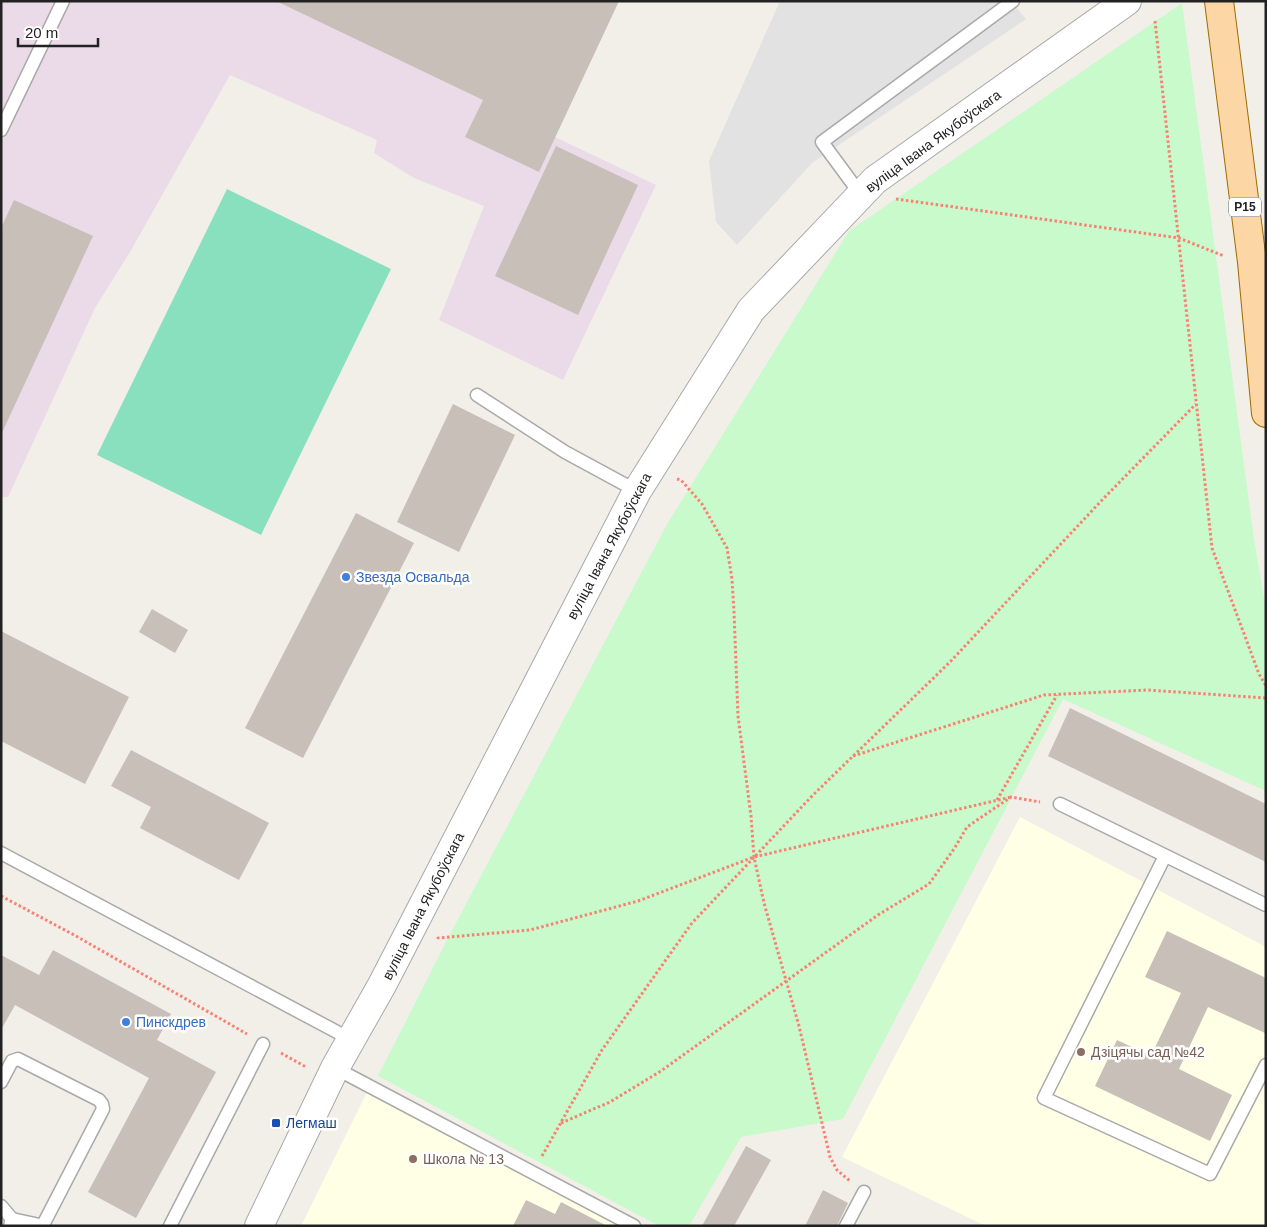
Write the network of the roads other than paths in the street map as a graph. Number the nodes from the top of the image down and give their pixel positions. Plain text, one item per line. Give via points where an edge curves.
1 (63, 1) edge
2 (1013, 1) edge
3 (1128, 1) edge
4 (1219, 1) edge
5 (1, 130) edge
6 (861, 195) junction
7 (477, 395) dead end
8 (1266, 413) edge
9 (644, 480) junction
10 (1060, 804) road end
11 (1, 853) edge
12 (1165, 856) junction
13 (1266, 905) edge
14 (352, 1040) junction
15 (263, 1044) road end
16 (1266, 1065) edge
17 (324, 1069) junction
18 (1, 1082) edge
19 (864, 1192) road end
20 (1, 1206) edge
21 (11, 1222) edge
22 (43, 1225) edge
23 (170, 1226) edge
24 (259, 1226) edge
25 (634, 1226) edge
26 (846, 1226) edge

1 - 5 lane
2 - 6 lane via 822,142
3 - 6 street, вуліца Івана Якубоўскага via 875,180
4 - 8 main road, Р15 via 1252,262
6 - 9 street, вуліца Івана Якубоўскага via 751,310
7 - 9 lane via 565,452
9 - 14 street, вуліца Івана Якубоўскага
10 - 12 lane
11 - 14 lane
12 - 13 lane
12 - 16 lane via 1044,1098 1210,1174
14 - 17 street, вуліца Івана Якубоўскага
15 - 23 lane
17 - 24 street, вуліца Івана Якубоўскага
17 - 25 lane
18 - 22 lane via 12,1061 18,1059 102,1104 103,1109
19 - 26 lane
20 - 21 lane
21 - 22 lane

